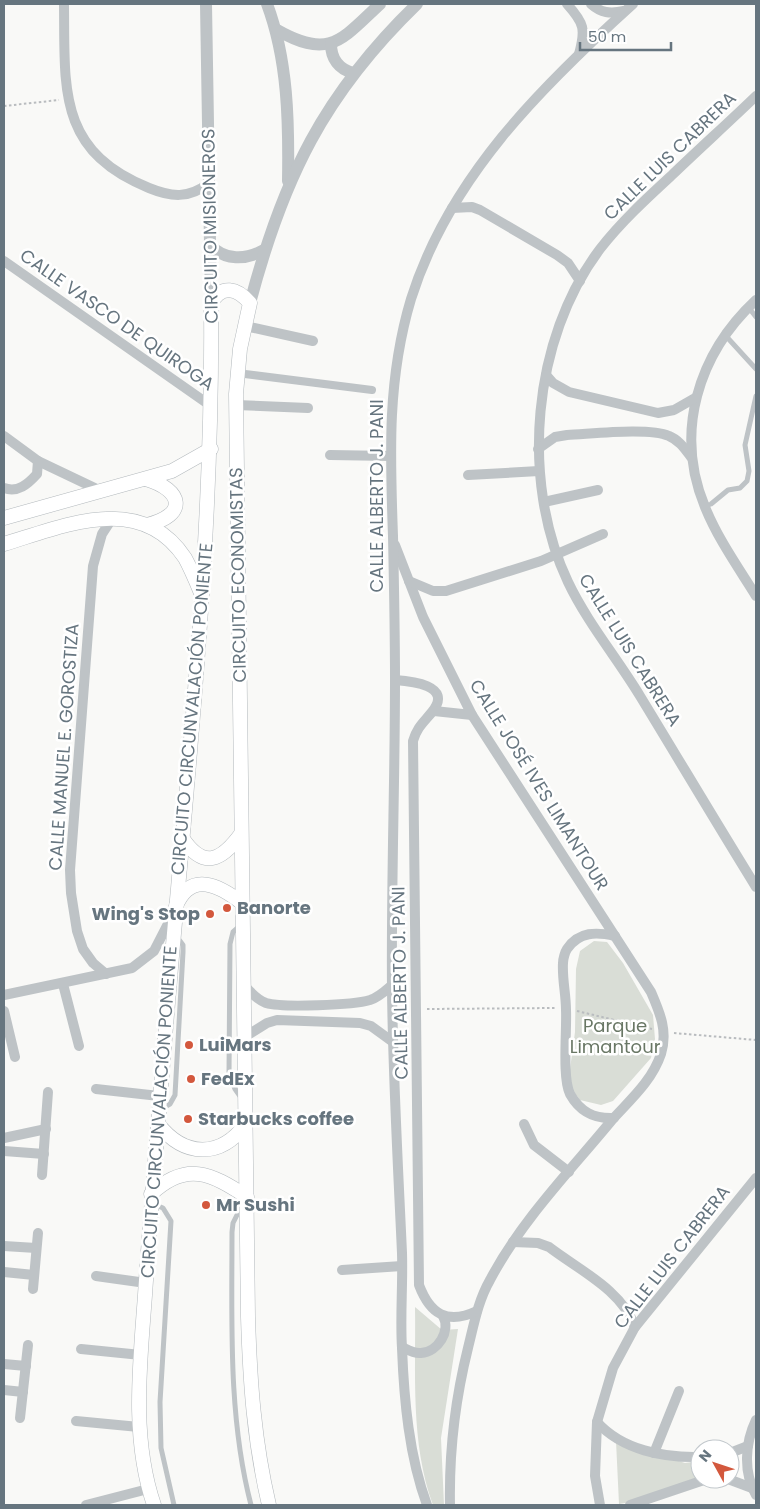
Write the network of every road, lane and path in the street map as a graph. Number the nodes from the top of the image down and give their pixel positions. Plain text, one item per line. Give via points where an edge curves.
1 (64, 4) edge
2 (206, 4) edge
3 (267, 4) edge
4 (380, 4) edge
5 (417, 4) edge
6 (566, 4) edge
7 (591, 4) edge
8 (633, 4) edge
9 (625, 11) junction
10 (277, 30) junction
11 (331, 44) junction
12 (579, 55) junction
13 (354, 73) junction
14 (756, 96) edge
15 (67, 98) junction
16 (4, 106) edge
17 (209, 183) junction
18 (288, 184) junction
19 (452, 208) junction
20 (210, 245) junction
21 (264, 250) junction
22 (4, 261) edge
23 (580, 281) junction
24 (211, 303) junction
25 (250, 303) junction
26 (753, 304) edge
27 (756, 317) edge
28 (245, 326) junction
29 (725, 335) junction
30 (313, 341) dead end
31 (756, 369) edge
32 (237, 373) junction
33 (546, 375) junction
34 (372, 390) dead end
35 (756, 396) edge
36 (695, 398) junction
37 (236, 405) junction
38 (211, 406) junction
39 (308, 408) dead end
40 (4, 436) edge
41 (211, 449) junction
42 (538, 450) junction
43 (330, 455) dead end
44 (390, 456) junction
45 (692, 458) junction
46 (38, 461) junction
47 (539, 471) junction
48 (468, 475) dead end
49 (146, 479) junction
50 (4, 488) edge
51 (598, 490) dead end
52 (101, 492) junction
53 (544, 502) junction
54 (704, 506) junction
55 (113, 517) junction
56 (4, 518) edge
57 (147, 525) junction
58 (603, 534) dead end
59 (393, 537) junction
60 (4, 544) edge
61 (556, 553) junction
62 (408, 581) junction
63 (202, 594) junction
64 (756, 596) edge
65 (395, 680) junction
66 (434, 711) junction
67 (472, 715) junction
68 (241, 834) junction
69 (183, 839) junction
70 (756, 887) edge
71 (242, 903) junction
72 (174, 910) junction
73 (243, 923) junction
74 (172, 933) junction
75 (615, 936) junction
76 (106, 974) junction
77 (63, 984) junction
78 (392, 985) junction
79 (245, 986) junction
80 (4, 995) edge
81 (566, 1008) junction
82 (432, 1009) dead end
83 (4, 1011) edge
84 (665, 1032) junction
85 (246, 1036) junction
86 (756, 1040) edge
87 (393, 1042) junction
88 (79, 1046) dead end
89 (15, 1057) dead end
90 (96, 1089) dead end
91 (48, 1092) dead end
92 (159, 1096) junction
93 (246, 1103) junction
94 (158, 1118) junction
95 (614, 1118) junction
96 (246, 1124) junction
97 (524, 1124) dead end
98 (46, 1129) junction
99 (4, 1138) edge
100 (4, 1151) edge
101 (44, 1154) junction
102 (569, 1172) junction
103 (42, 1175) dead end
104 (756, 1178) edge
105 (246, 1197) junction
106 (150, 1199) junction
107 (38, 1233) dead end
108 (513, 1242) junction
109 (4, 1246) edge
110 (36, 1248) junction
111 (402, 1266) junction
112 (342, 1270) dead end
113 (4, 1272) edge
114 (34, 1275) junction
115 (96, 1276) dead end
116 (146, 1283) junction
117 (33, 1289) dead end
118 (477, 1311) junction
119 (443, 1316) junction
120 (635, 1327) junction
121 (28, 1345) dead end
122 (402, 1347) junction
123 (81, 1350) dead end
124 (141, 1355) junction
125 (4, 1364) edge
126 (26, 1366) junction
127 (4, 1390) edge
128 (679, 1391) dead end
129 (23, 1392) junction
130 (20, 1418) dead end
131 (756, 1420) edge
132 (76, 1421) dead end
133 (596, 1422) junction
134 (140, 1427) junction
135 (748, 1446) junction
136 (740, 1449) edge
137 (654, 1453) junction
138 (690, 1456) edge
139 (690, 1484) edge
140 (740, 1485) edge
141 (148, 1489) junction
142 (754, 1491) edge
143 (86, 1505) edge
144 (154, 1505) edge
145 (174, 1505) edge
146 (251, 1505) edge
147 (268, 1505) edge
148 (426, 1505) edge
149 (450, 1505) edge
150 (600, 1505) edge
151 (630, 1505) edge

1 - 15 street
2 - 17 street, CIRCUITO MISIONEROS
3 - 10 street
4 - 11 street via 350,32
5 - 13 street, CIRCUITO ECONOMISTAS
6 - 12 street via 580,18 584,28
7 - 9 street via 602,12
8 - 9 street, CALLE ALBERTO J. PANI
9 - 12 street, CALLE ALBERTO J. PANI
10 - 11 street via 310,46
10 - 18 street via 287,106
11 - 13 street via 332,55 338,65
12 - 19 street, CALLE ALBERTO J. PANI via 494,145
13 - 18 street, CIRCUITO ECONOMISTAS via 318,124
14 - 23 street, CALLE LUIS CABRERA via 625,218
15 - 16 path
15 - 17 street via 76,126 87,145 102,161 126,178 174,196 190,194
17 - 20 street, CIRCUITO MISIONEROS
18 - 21 street, CIRCUITO ECONOMISTAS
19 - 23 street via 480,210 557,255 568,263
19 - 44 street, CALLE ALBERTO J. PANI via 424,265 399,345 392,392
20 - 21 street via 223,255 236,258
20 - 24 street, CIRCUITO MISIONEROS
21 - 25 street, CIRCUITO ECONOMISTAS
22 - 38 street, CALLE VASCO DE QUIROGA
23 - 33 street, CALLE LUIS CABRERA via 562,322
24 - 25 main road via 218,294 230,289 239,292
24 - 38 main road, CIRCUITO MISIONEROS
25 - 28 main road, CIRCUITO ECONOMISTAS
26 - 27 lane
26 - 29 street
28 - 30 street
28 - 32 main road, CIRCUITO ECONOMISTAS
29 - 31 lane
29 - 36 street via 703,373
32 - 34 street
32 - 37 main road, CIRCUITO ECONOMISTAS
33 - 36 street via 570,392 658,413 674,410
33 - 42 street, CALLE LUIS CABRERA via 538,424
35 - 54 lane via 745,445 747,481 740,488 728,490
36 - 45 street via 690,432
37 - 39 street
37 - 68 main road, CIRCUITO ECONOMISTAS
38 - 41 main road, CIRCUITO MISIONEROS
40 - 46 street
41 - 49 main road via 172,471
41 - 63 main road, CIRCUITO CIRCUNVALACIÓN PONIENTE
42 - 45 street via 555,437 646,432 673,438
42 - 47 street, CALLE LUIS CABRERA
43 - 44 street
44 - 59 street, CALLE ALBERTO J. PANI
45 - 54 street
46 - 50 street via 37,474 23,487 15,490
46 - 52 street
47 - 48 street
47 - 53 street, CALLE LUIS CABRERA
49 - 52 main road
49 - 57 main road via 169,489 175,496 176,505 163,521
51 - 53 street
52 - 56 main road
53 - 61 street, CALLE LUIS CABRERA
54 - 64 street via 716,533
55 - 57 main road
55 - 60 main road via 83,521
55 - 76 street, CALLE MANUEL E. GOROSTIZA via 102,534 93,566 70,870 77,931 93,963
57 - 63 main road via 169,540 185,558
58 - 61 street
59 - 62 street, CALLE JOSÉ IVES LIMANTOUR
59 - 65 street, CALLE ALBERTO J. PANI
61 - 62 street via 541,561 446,590 433,591
61 - 70 street, CALLE LUIS CABRERA via 582,610 620,663
62 - 67 street, CALLE JOSÉ IVES LIMANTOUR
63 - 69 main road, CIRCUITO CIRCUNVALACIÓN PONIENTE
65 - 66 street via 428,685 436,695
65 - 78 street, CALLE ALBERTO J. PANI
66 - 67 street
66 - 119 street, CALLE ALBERTO J. PANI via 419,726 413,741 419,1285 431,1307
67 - 75 street, CALLE JOSÉ IVES LIMANTOUR
68 - 69 main road via 214,859 194,852
68 - 71 main road, CIRCUITO ECONOMISTAS
69 - 72 main road, CIRCUITO CIRCUNVALACIÓN PONIENTE
71 - 72 main road via 220,887 202,884 185,892
71 - 73 main road, CIRCUITO ECONOMISTAS
72 - 74 main road, CIRCUITO CIRCUNVALACIÓN PONIENTE
72 - 76 street via 154,951 132,968
73 - 79 main road, CIRCUITO ECONOMISTAS
73 - 93 lane via 233,932 230,944 229,1074 234,1090
74 - 92 main road, CIRCUITO CIRCUNVALACIÓN PONIENTE
74 - 94 lane via 183,945 175,1095
75 - 81 street via 588,933 576,939 566,950 563,962
75 - 84 street, CALLE JOSÉ IVES LIMANTOUR via 651,992
76 - 77 street
77 - 80 street
77 - 88 street
78 - 79 street via 381,995 357,1003 280,1005 253,995
78 - 87 street, CALLE ALBERTO J. PANI
79 - 85 main road, CIRCUITO ECONOMISTAS
81 - 82 path
81 - 84 path
81 - 95 street via 566,1079 570,1092 589,1115 601,1119
83 - 89 street
84 - 86 path
84 - 95 street via 661,1054 651,1075
85 - 87 street via 277,1020 360,1023 371,1026
85 - 93 main road, CIRCUITO ECONOMISTAS
87 - 111 street, CALLE ALBERTO J. PANI
90 - 92 street
91 - 98 street
92 - 94 main road, CIRCUITO CIRCUNVALACIÓN PONIENTE
93 - 96 main road, CIRCUITO ECONOMISTAS
94 - 96 main road via 172,1140 202,1150 232,1140
94 - 106 main road, CIRCUITO CIRCUNVALACIÓN PONIENTE
95 - 102 street
96 - 105 main road, CIRCUITO ECONOMISTAS
97 - 102 street via 534,1145
98 - 99 street
98 - 101 street
100 - 101 street
101 - 103 street
102 - 108 street
104 - 120 street, CALLE LUIS CABRERA
105 - 106 main road via 216,1178 195,1173 169,1180
105 - 146 lane, CIRCUITO ECONOMISTAS via 232,1232 232,1356 235,1407
105 - 147 main road, CIRCUITO ECONOMISTAS via 251,1396 258,1459
106 - 116 main road, CIRCUITO CIRCUNVALACIÓN PONIENTE
106 - 145 lane via 163,1208 171,1221 160,1402 162,1448
107 - 110 street
108 - 118 street via 490,1280
108 - 120 street via 549,1247 616,1297 626,1308
109 - 110 street
110 - 114 street
111 - 112 street
111 - 122 street, CALLE ALBERTO J. PANI
113 - 114 street
114 - 117 street
115 - 116 street
116 - 124 main road, CIRCUITO CIRCUNVALACIÓN PONIENTE
118 - 119 street via 461,1317
118 - 149 street via 454,1411
119 - 122 street via 447,1325 445,1332 434,1347 419,1354
120 - 133 street, CALLE LUIS CABRERA via 613,1368
121 - 126 street
122 - 148 street, CALLE ALBERTO J. PANI via 411,1436
123 - 124 street
124 - 134 main road, CIRCUITO CIRCUNVALACIÓN PONIENTE
125 - 126 street
126 - 129 street
127 - 129 street
128 - 137 street
129 - 130 street
131 - 135 street
132 - 134 street
133 - 137 street via 613,1438
133 - 150 street, CALLE LUIS CABRERA via 595,1476
134 - 141 main road, CIRCUITO CIRCUNVALACIÓN PONIENTE
135 - 136 street
135 - 142 street via 747,1466
137 - 138 street
139 - 151 street
140 - 142 street
141 - 143 street
141 - 144 main road, CIRCUITO CIRCUNVALACIÓN PONIENTE

